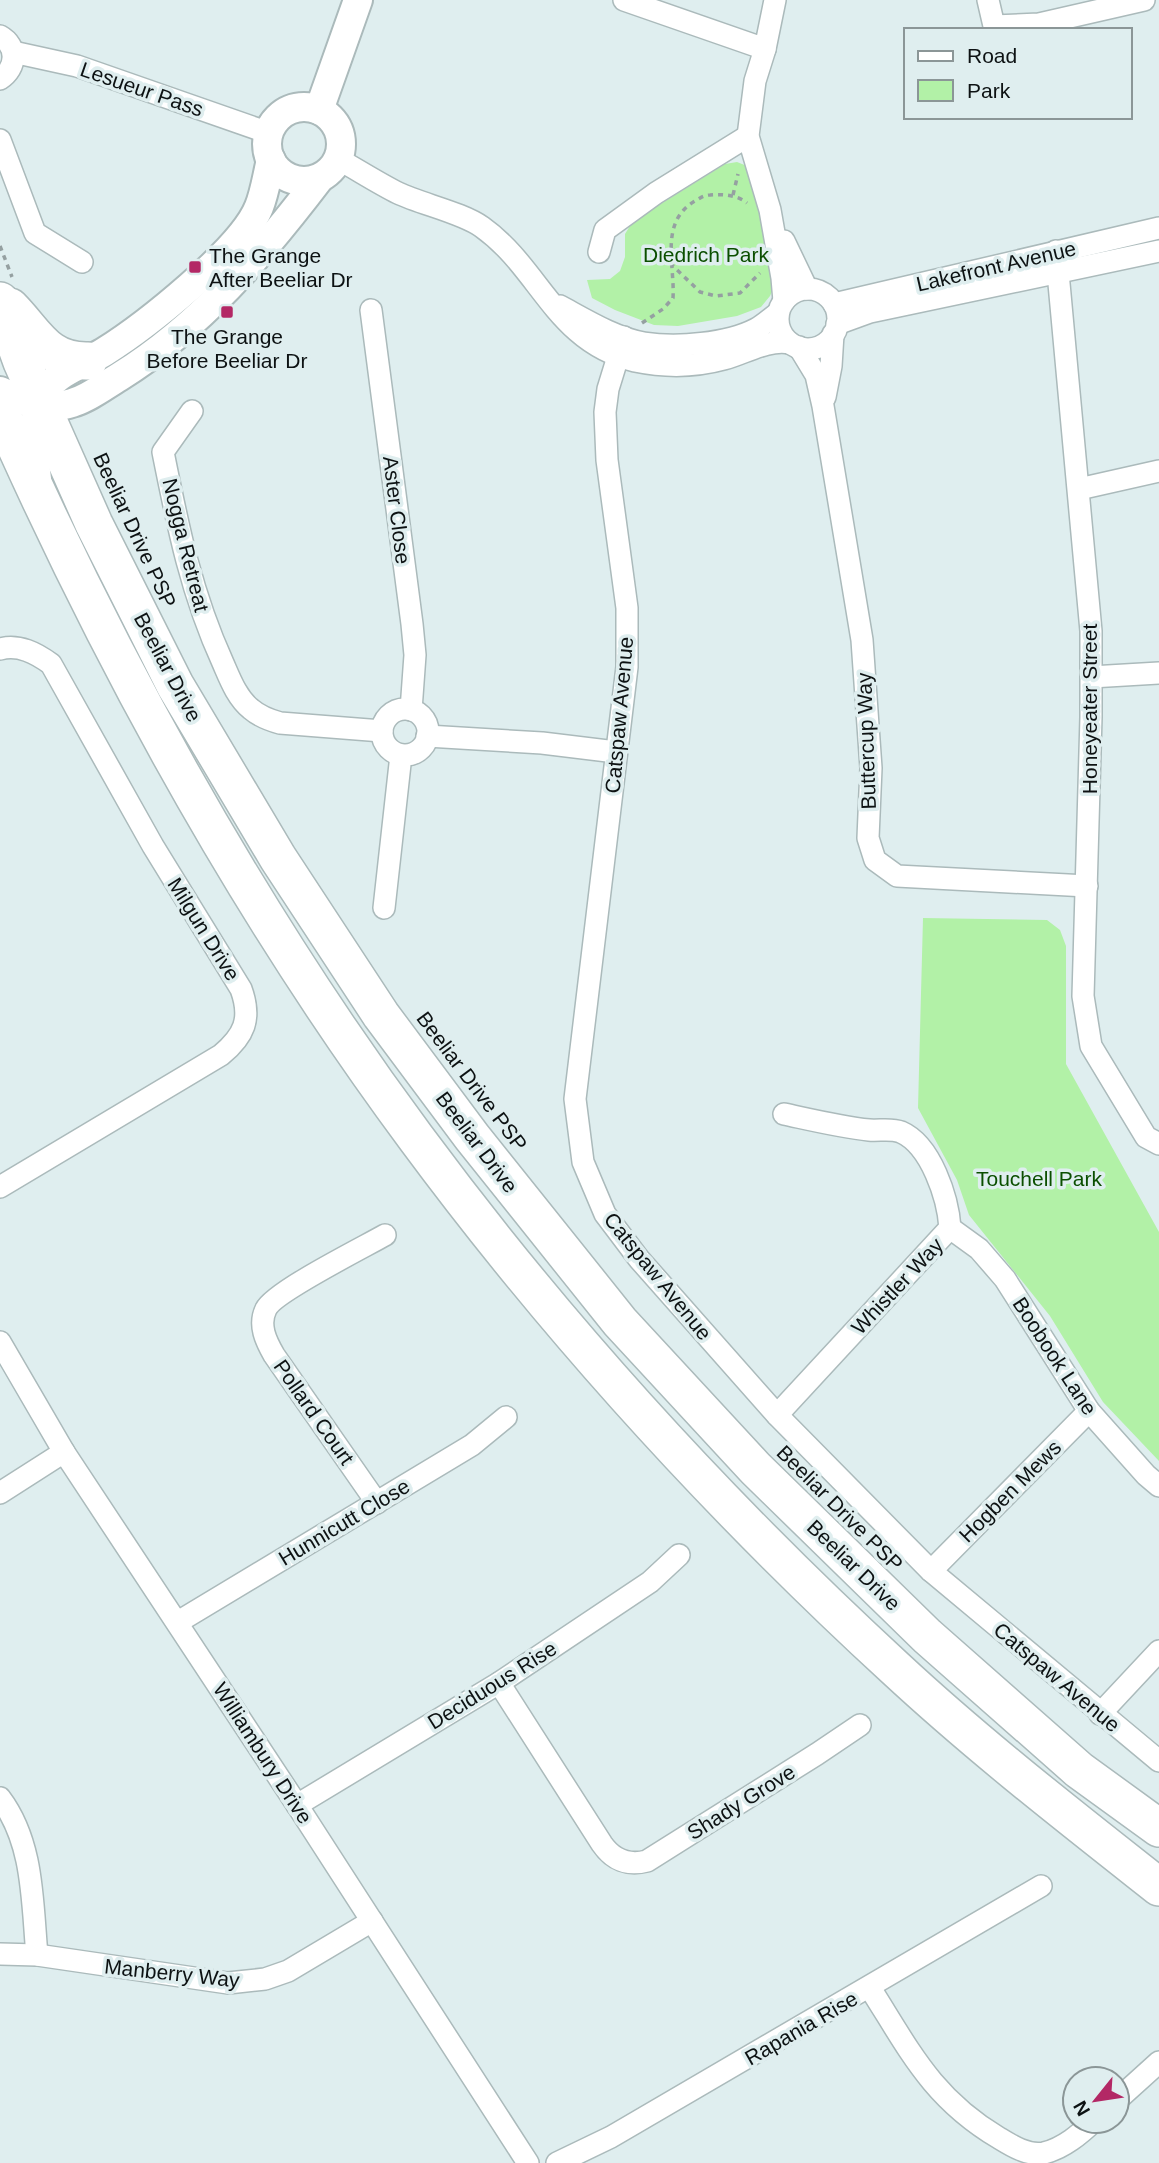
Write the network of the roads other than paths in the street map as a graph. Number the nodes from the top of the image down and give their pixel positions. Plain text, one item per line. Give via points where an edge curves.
1 (358, 0) edge
2 (624, 0) edge
3 (775, 0) edge
4 (988, 0) edge
5 (1144, 0) edge
6 (7, 44) edge
7 (765, 49) junction
8 (0, 79) edge
9 (319, 110) junction
10 (748, 136) junction
11 (0, 140) edge
12 (270, 147) junction
13 (328, 169) junction
14 (762, 209) junction
15 (1159, 228) edge
16 (1159, 251) edge
17 (599, 252) dead end
18 (1057, 261) junction
19 (82, 262) dead end
20 (807, 289) junction
21 (4, 292) edge
22 (781, 307) junction
23 (371, 310) dead end
24 (835, 321) junction
25 (795, 345) junction
26 (621, 346) junction
27 (88, 361) junction
28 (0, 391) edge
29 (40, 404) junction
30 (823, 406) junction
31 (0, 411) edge
32 (192, 411) dead end
33 (1159, 471) edge
34 (1079, 489) junction
35 (39, 499) junction
36 (0, 649) edge
37 (1159, 673) edge
38 (1091, 677) junction
39 (411, 710) junction
40 (382, 732) junction
41 (427, 736) junction
42 (616, 752) junction
43 (401, 755) junction
44 (1087, 886) junction
45 (384, 908) dead end
46 (784, 1114) dead end
47 (1159, 1144) edge
48 (0, 1187) edge
49 (950, 1228) junction
50 (385, 1234) dead end
51 (0, 1342) edge
52 (1089, 1411) junction
53 (777, 1415) junction
54 (506, 1417) dead end
55 (64, 1452) junction
56 (1159, 1486) edge
57 (0, 1493) edge
58 (377, 1503) junction
59 (679, 1555) dead end
60 (930, 1571) junction
61 (178, 1622) junction
62 (1159, 1651) edge
63 (499, 1684) junction
64 (1100, 1714) junction
65 (860, 1725) dead end
66 (1159, 1761) edge
67 (0, 1798) edge
68 (297, 1805) junction
69 (1159, 1828) edge
70 (1041, 1886) dead end
71 (1159, 1887) edge
72 (372, 1921) junction
73 (0, 1954) edge
74 (37, 1955) junction
75 (870, 1988) junction
76 (1159, 2062) edge
77 (1131, 2087) edge
78 (1077, 2135) edge
79 (528, 2163) edge
80 (557, 2163) edge

1 - 9 street
2 - 7 street
3 - 7 street
4 - 5 street via 994,26 1039,24
6 - 8 street via 11,69
6 - 12 street, Lesueur Pass via 77,66
7 - 10 street via 755,81
9 - 12 street via 295,108 283,114 275,122
9 - 13 street via 336,126 341,148
10 - 14 street
10 - 17 street via 605,230
11 - 19 street via 35,233
12 - 13 street via 286,177 307,181
12 - 27 street via 259,209 249,225 171,303
13 - 26 street via 481,226 510,252 546,298
13 - 29 street via 247,269 179,335 71,404
14 - 20 street
14 - 22 street
15 - 18 street, Lakefront Avenue
16 - 18 street, Lakefront Avenue
18 - 24 street, Lakefront Avenue
18 - 34 street, Honeyeater Street
20 - 22 street via 790,295
20 - 24 street via 822,293
21 - 27 highway via 53,354
21 - 29 highway, Beeliar Drive
22 - 25 street via 780,330
22 - 26 street via 755,329 713,342
23 - 39 street, Aster Close via 415,654
24 - 25 street via 822,345 807,349
24 - 30 street, Buttercup Way
25 - 26 street via 776,341 724,359 671,366
25 - 30 street, Buttercup Way via 816,375
26 - 42 street, Catspaw Avenue via 605,412 627,608 627,667
27 - 29 street via 55,380
28 - 29 street
29 - 35 street via 33,447
29 - 69 highway, Beeliar Drive via 175,685 278,858 381,1015 530,1212 620,1322 755,1468 927,1636 1079,1770
30 - 44 street, Buttercup Way via 862,640 871,768 867,838 875,860 897,876
31 - 35 highway, Beeliar Drive
32 - 40 street, Nogga Retreat via 163,452 184,555 202,614 240,698 280,723
33 - 34 street
34 - 38 street, Honeyeater Street
35 - 71 highway, Beeliar Drive via 150,719 249,888 361,1061 475,1216 654,1428 772,1550 1007,1767
36 - 48 street, Milgun Drive via 23,649 51,664 246,1003 244,1031 220,1055
37 - 38 street
38 - 44 street, Honeyeater Street
39 - 40 street via 388,717
39 - 41 street via 422,717
40 - 43 street via 387,747
41 - 42 street
41 - 43 street via 415,753
42 - 53 street, Catspaw Avenue via 575,1099 583,1162 605,1214 639,1259
43 - 45 street
44 - 47 street, Honeyeater Street via 1083,996 1091,1046 1146,1136
46 - 49 street, Whistler Way via 897,1131 913,1139 936,1173 948,1205
49 - 52 street, Boobook Lane via 979,1249 1005,1279
49 - 53 street, Whistler Way
50 - 58 street, Pollard Court via 283,1293 254,1316 274,1355
51 - 55 street, Williambury Drive
52 - 56 street, Boobook Lane
52 - 60 street, Hogben Mews
53 - 60 street, Catspaw Avenue
54 - 58 street, Hunnicutt Close via 471,1445
55 - 57 street
55 - 61 street, Williambury Drive
58 - 61 street, Hunnicutt Close
59 - 63 street, Deciduous Rise via 650,1582
60 - 64 street, Catspaw Avenue
61 - 68 street, Williambury Drive
62 - 64 street
63 - 65 street, Shady Grove via 614,1867 648,1861
63 - 68 street, Deciduous Rise
64 - 66 street, Catspaw Avenue
67 - 74 street via 28,1857
68 - 72 street, Williambury Drive
70 - 75 street, Rapania Rise
72 - 74 street, Manberry Way via 288,1971 245,1982
72 - 79 street, Williambury Drive
73 - 74 street, Manberry Way
75 - 78 street via 934,2086 958,2110 1028,2152 1043,2153
75 - 80 street, Rapania Rise via 611,2137
76 - 77 street

